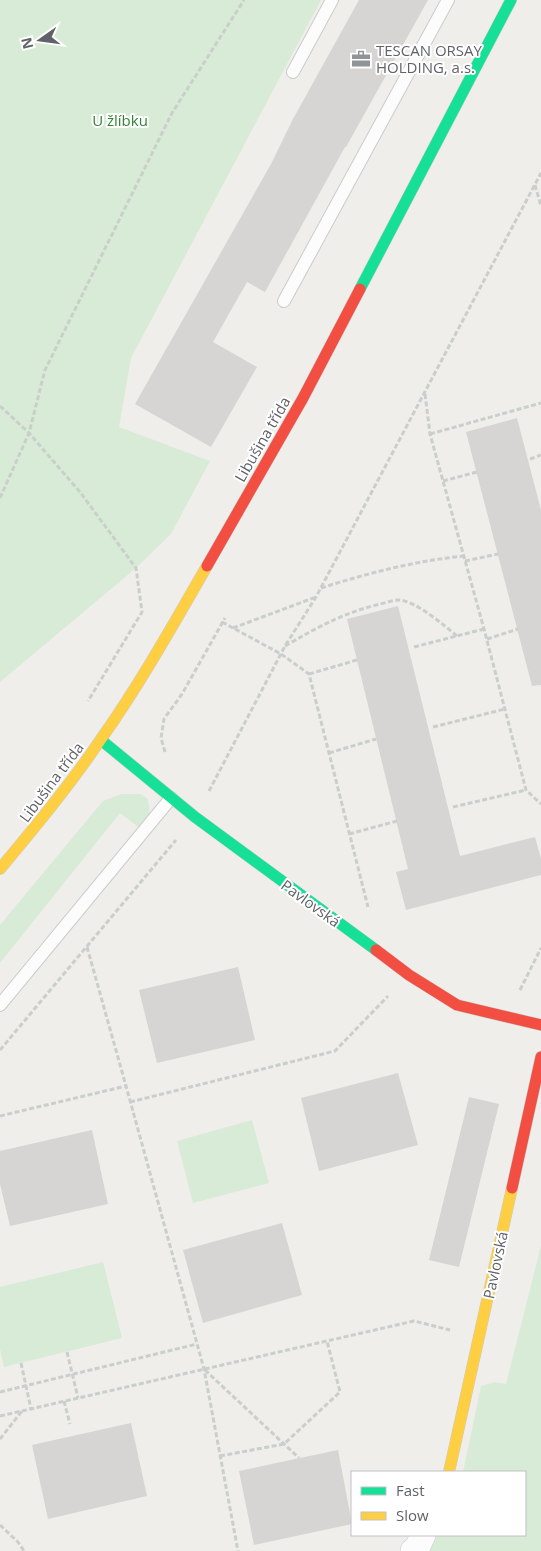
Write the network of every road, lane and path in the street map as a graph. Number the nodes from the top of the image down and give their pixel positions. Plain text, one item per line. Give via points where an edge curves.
1 (244, 0) edge
2 (332, 0) edge
3 (448, 0) edge
4 (511, 0) edge
5 (293, 72) dead end
6 (541, 173) edge
7 (535, 185) junction
8 (541, 206) edge
9 (284, 301) dead end
10 (425, 393) junction
11 (541, 403) edge
12 (0, 406) edge
13 (29, 433) junction
14 (430, 434) junction
15 (541, 455) edge
16 (530, 459) dead end
17 (477, 472) dead end
18 (443, 481) junction
19 (0, 498) edge
20 (498, 554) dead end
21 (464, 556) junction
22 (465, 561) junction
23 (321, 588) junction
24 (316, 597) junction
25 (224, 618) dead end
26 (222, 622) junction
27 (232, 628) junction
28 (518, 629) dead end
29 (484, 630) junction
30 (458, 636) junction
31 (487, 639) junction
32 (285, 646) junction
33 (414, 647) dead end
34 (281, 654) junction
35 (357, 660) dead end
36 (309, 674) junction
37 (182, 694) dead end
38 (88, 701) dead end
39 (505, 709) junction
40 (433, 727) dead end
41 (101, 740) junction
42 (376, 740) dead end
43 (329, 753) junction
44 (526, 790) junction
45 (171, 798) junction
46 (541, 804) edge
47 (453, 807) dead end
48 (195, 818) junction
49 (397, 821) dead end
50 (349, 834) junction
51 (0, 869) edge
52 (370, 916) dead end
53 (87, 947) junction
54 (541, 948) edge
55 (409, 975) junction
56 (0, 1005) edge
57 (506, 1018) junction
58 (541, 1025) edge
59 (0, 1050) edge
60 (541, 1057) edge
61 (126, 1086) junction
62 (130, 1102) junction
63 (0, 1116) edge
64 (479, 1338) junction
65 (327, 1341) junction
66 (197, 1344) junction
67 (67, 1352) dead end
68 (21, 1363) dead end
69 (204, 1369) junction
70 (73, 1375) junction
71 (26, 1387) junction
72 (0, 1392) edge
73 (78, 1398) junction
74 (64, 1401) junction
75 (31, 1409) junction
76 (22, 1410) junction
77 (0, 1416) edge
78 (70, 1424) dead end
79 (0, 1439) edge
80 (284, 1444) junction
81 (220, 1456) junction
82 (299, 1458) dead end
83 (449, 1471) edge
84 (0, 1525) edge
85 (423, 1536) edge
86 (24, 1551) edge
87 (238, 1551) edge
88 (413, 1551) edge

1 - 13 path via 172,114 58,343 45,370
2 - 5 lane
3 - 9 lane
4 - 41 street, Libušina třída via 303,398 145,672
6 - 7 path
7 - 8 path
7 - 10 path
10 - 14 path
10 - 23 path
11 - 14 path
12 - 13 path
13 - 19 path
13 - 38 path via 80,492 136,568 142,612
14 - 18 path
15 - 16 path
17 - 18 path
18 - 21 path
20 - 22 path
21 - 22 path
21 - 23 path via 429,559
22 - 29 path
23 - 24 path
24 - 27 path
24 - 32 path
25 - 26 path
26 - 27 path
26 - 37 path
27 - 34 path
28 - 31 path
29 - 30 path
29 - 31 path
30 - 32 path via 436,618 399,600 348,613
30 - 33 path
31 - 39 path
32 - 34 path
34 - 36 path
34 - 48 path
35 - 36 path
36 - 43 path
39 - 40 path
39 - 44 path
41 - 45 street, Pavlovská
41 - 51 street, Libušina třída
42 - 43 path
43 - 50 path
44 - 46 path
44 - 47 path
45 - 48 street, Pavlovská
45 - 56 lane
48 - 53 path
48 - 55 street, Pavlovská
49 - 50 path
50 - 52 path
53 - 59 path
53 - 61 path
54 - 57 path
55 - 57 street, Pavlovská via 457,1005
55 - 62 path via 335,1051
57 - 58 street, Pavlovská
60 - 64 street, Pavlovská
61 - 62 path
61 - 63 path
62 - 66 path
64 - 65 path via 414,1321
64 - 83 street, Pavlovská
65 - 69 path
65 - 80 path via 340,1392
66 - 69 path
66 - 70 path
67 - 70 path
68 - 71 path
69 - 73 path
69 - 80 path
69 - 81 path
70 - 71 path
70 - 73 path
71 - 72 path
71 - 75 path
73 - 74 path
74 - 75 path
74 - 78 path
75 - 76 path
76 - 77 path
76 - 79 path
80 - 81 path
80 - 82 path
81 - 87 path
84 - 86 path
85 - 88 street

